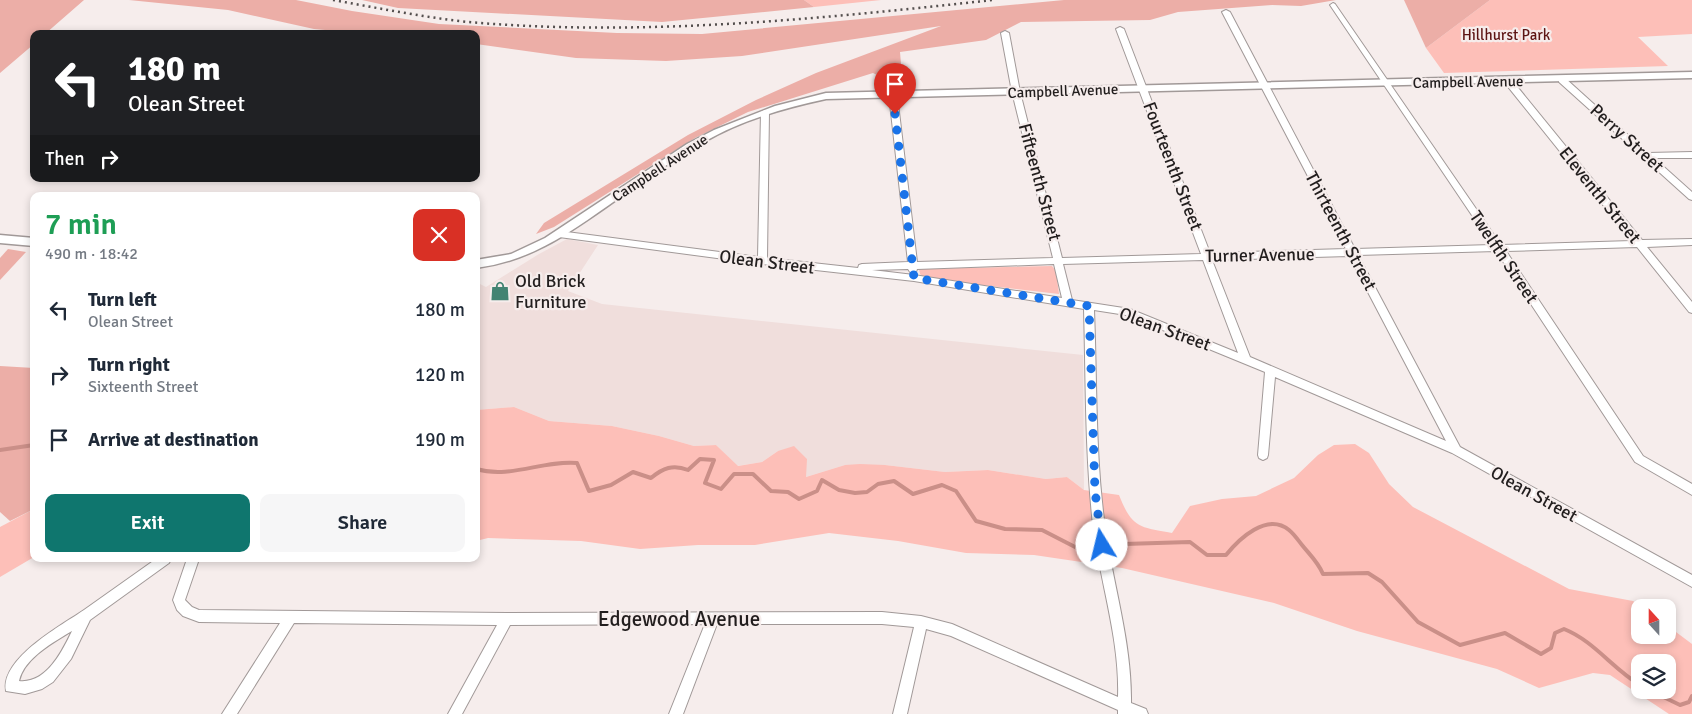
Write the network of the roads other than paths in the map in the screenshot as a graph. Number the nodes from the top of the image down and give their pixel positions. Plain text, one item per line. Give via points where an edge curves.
1 (1333, 5) dead end
2 (1226, 12) dead end
3 (1120, 29) dead end
4 (1005, 33) dead end
5 (1692, 75) edge
6 (1562, 80) junction
7 (1508, 81) junction
8 (1385, 84) junction
9 (1266, 86) junction
10 (1143, 88) junction
11 (1016, 92) junction
12 (893, 95) junction
13 (765, 112) junction
14 (1692, 155) edge
15 (1646, 156) junction
16 (1692, 197) edge
17 (559, 234) junction
18 (0, 239) edge
19 (30, 242) edge
20 (1692, 242) edge
21 (1639, 244) junction
22 (1499, 248) junction
23 (1353, 253) junction
24 (1208, 256) junction
25 (1060, 260) junction
26 (762, 261) junction
27 (480, 263) edge
28 (912, 264) junction
29 (828, 269) junction
30 (914, 278) junction
31 (1068, 302) junction
32 (1089, 306) junction
33 (1692, 309) edge
34 (1246, 360) junction
35 (1270, 372) junction
36 (1456, 450) junction
37 (1262, 455) dead end
38 (1692, 490) edge
39 (161, 562) edge
40 (192, 562) edge
41 (1692, 581) edge
42 (86, 616) junction
43 (290, 618) junction
44 (507, 619) junction
45 (712, 619) junction
46 (921, 622) junction
47 (1124, 710) edge
48 (229, 714) edge
49 (455, 714) edge
50 (676, 714) edge
51 (900, 714) edge
52 (1141, 714) edge

1 - 8 street, Twelfth Street
2 - 9 street, Thirteenth Street
3 - 10 street, Fourteenth Street
4 - 11 street, Fifteenth Street
5 - 6 street, Campbell Avenue
6 - 7 street, Campbell Avenue
6 - 15 street, Perry Street
7 - 8 street, Campbell Avenue
7 - 21 street, Eleventh Street
8 - 9 street, Campbell Avenue
8 - 22 street, Twelfth Street
9 - 10 street, Campbell Avenue
9 - 23 street, Thirteenth Street
10 - 11 street, Campbell Avenue
10 - 24 street, Fourteenth Street
11 - 12 street, Campbell Avenue
11 - 25 street, Fifteenth Street
12 - 13 street, Campbell Avenue via 826,96
12 - 28 street
13 - 17 street, Campbell Avenue via 702,139
13 - 26 street
14 - 15 street
15 - 16 street, Perry Street
17 - 26 street, Olean Street
17 - 27 street, Campbell Avenue via 527,251
18 - 19 street
20 - 21 street, Turner Avenue
21 - 22 street, Turner Avenue
21 - 33 street, Eleventh Street
22 - 23 street, Turner Avenue
22 - 38 street, Twelfth Street via 1638,459
23 - 24 street, Turner Avenue
23 - 36 street, Thirteenth Street
24 - 25 street, Turner Avenue
24 - 34 street, Fourteenth Street
25 - 28 street, Turner Avenue
25 - 31 street, Fifteenth Street
26 - 29 street, Olean Street
28 - 29 street, Turner Avenue
28 - 30 street
29 - 30 street, Olean Street
30 - 31 street, Olean Street
31 - 32 street, Olean Street
32 - 34 street, Olean Street via 1127,312
32 - 47 street via 1095,491 1125,667
34 - 35 street, Olean Street
35 - 36 street, Olean Street
35 - 37 street
36 - 41 street, Olean Street
39 - 42 street
40 - 43 street, Edgewood Avenue via 178,597 186,613
42 - 42 street via 22,660 11,678 11,686 24,690 39,685 70,649
43 - 44 street, Edgewood Avenue
43 - 48 street
44 - 45 street, Edgewood Avenue
44 - 49 street
45 - 46 street, Edgewood Avenue via 882,618
45 - 50 street
46 - 47 street, Edgewood Avenue via 952,630
46 - 51 street
47 - 52 street, Edgewood Avenue

